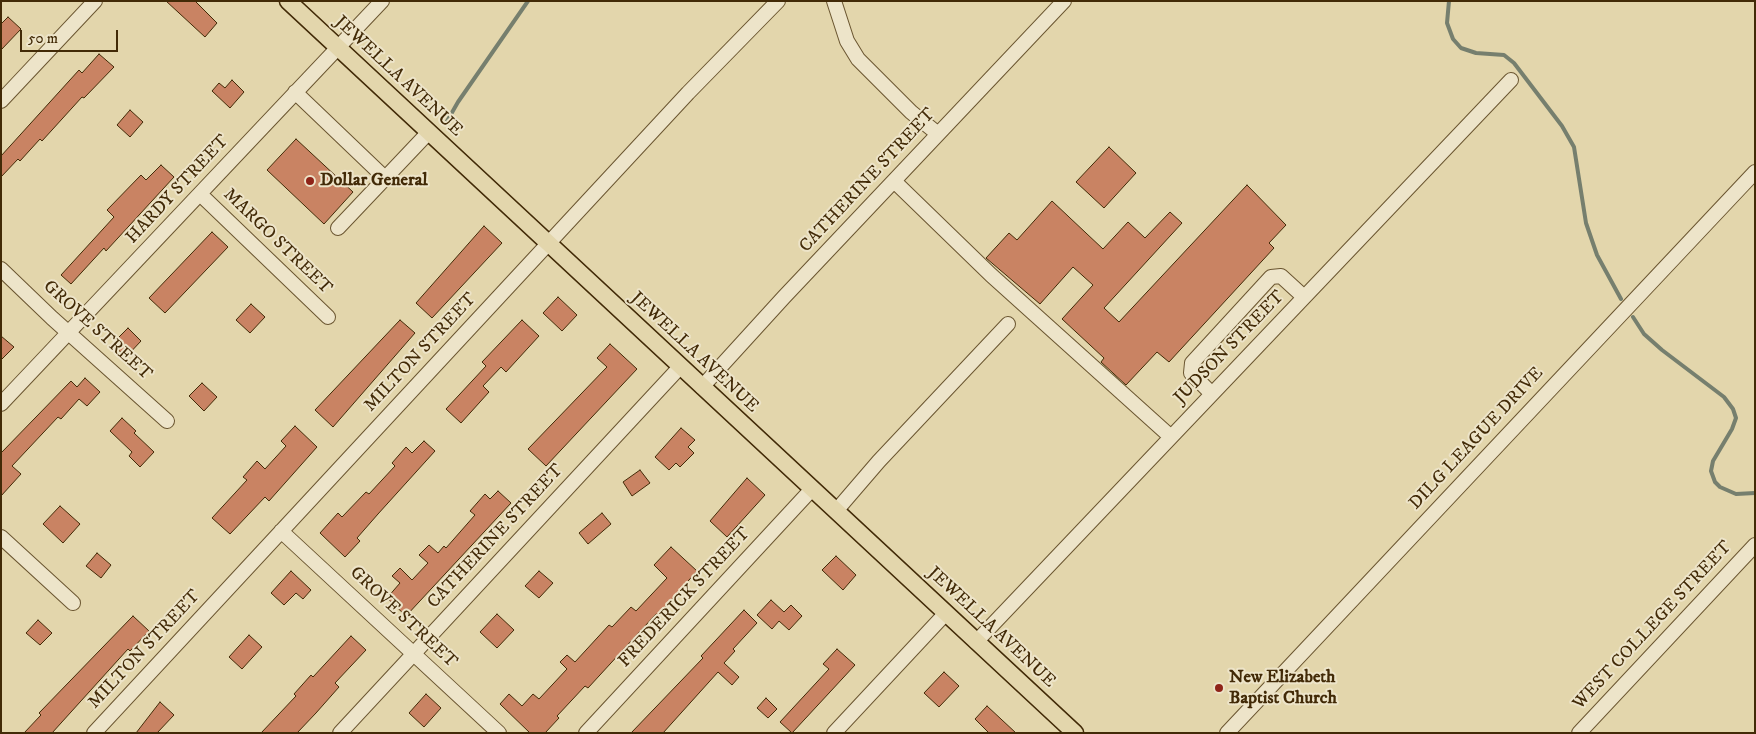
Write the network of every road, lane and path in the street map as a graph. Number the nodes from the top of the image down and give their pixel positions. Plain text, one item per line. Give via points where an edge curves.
1 (95, 1) edge
2 (288, 1) edge
3 (382, 1) edge
4 (778, 1) edge
5 (834, 1) edge
6 (1064, 1) edge
7 (337, 48) junction
8 (1511, 80) dead end
9 (295, 92) junction
10 (1, 101) edge
11 (428, 133) junction
12 (938, 134) junction
13 (1755, 172) edge
14 (384, 178) junction
15 (894, 181) junction
16 (200, 194) junction
17 (338, 228) dead end
18 (547, 244) junction
19 (1, 269) edge
20 (1304, 297) junction
21 (328, 317) dead end
22 (1008, 324) dead end
23 (69, 332) junction
24 (680, 367) junction
25 (702, 387) junction
26 (1212, 394) junction
27 (1, 404) edge
28 (167, 422) dead end
29 (1171, 437) junction
30 (812, 489) junction
31 (836, 511) junction
32 (281, 531) junction
33 (1, 537) edge
34 (1755, 546) edge
35 (73, 603) dead end
36 (946, 613) junction
37 (976, 642) junction
38 (414, 654) junction
39 (94, 733) edge
40 (340, 733) edge
41 (498, 733) edge
42 (586, 733) edge
43 (834, 733) edge
44 (1075, 733) edge
45 (1227, 733) edge
46 (1579, 733) edge

1 - 10 street
2 - 7 main road, JEWELLA AVENUE
3 - 7 street, HARDY STREET
4 - 18 street, MILTON STREET
5 - 12 street via 847,40 858,59
6 - 12 street, CATHERINE STREET
7 - 9 street, HARDY STREET
7 - 11 main road, JEWELLA AVENUE
8 - 20 street, JUDSON STREET
9 - 14 street
9 - 16 street, HARDY STREET
11 - 14 street
11 - 18 main road, JEWELLA AVENUE
12 - 15 street, CATHERINE STREET
13 - 45 street, DILG LEAGUE DRIVE
14 - 17 street
15 - 25 street, CATHERINE STREET
15 - 29 street via 991,275
16 - 21 street, MARGO STREET
16 - 23 street, HARDY STREET
18 - 24 main road, JEWELLA AVENUE
18 - 32 street, MILTON STREET
19 - 23 street, GROVE STREET
20 - 26 street, JUDSON STREET
20 - 26 street via 1281,276 1271,277 1192,364 1191,373
22 - 31 street
23 - 27 street, HARDY STREET
23 - 28 street, GROVE STREET
24 - 25 main road, JEWELLA AVENUE
24 - 38 street, CATHERINE STREET
25 - 30 main road, JEWELLA AVENUE
26 - 29 street, JUDSON STREET
29 - 37 street, JUDSON STREET
30 - 31 main road, JEWELLA AVENUE
30 - 42 street, FREDERICK STREET
31 - 36 main road, JEWELLA AVENUE
32 - 38 street, GROVE STREET
32 - 39 street, MILTON STREET
33 - 35 street
34 - 46 street, WEST COLLEGE STREET
36 - 37 main road, JEWELLA AVENUE
36 - 43 street
37 - 44 main road, JEWELLA AVENUE
38 - 40 street, CATHERINE STREET
38 - 41 street, GROVE STREET

